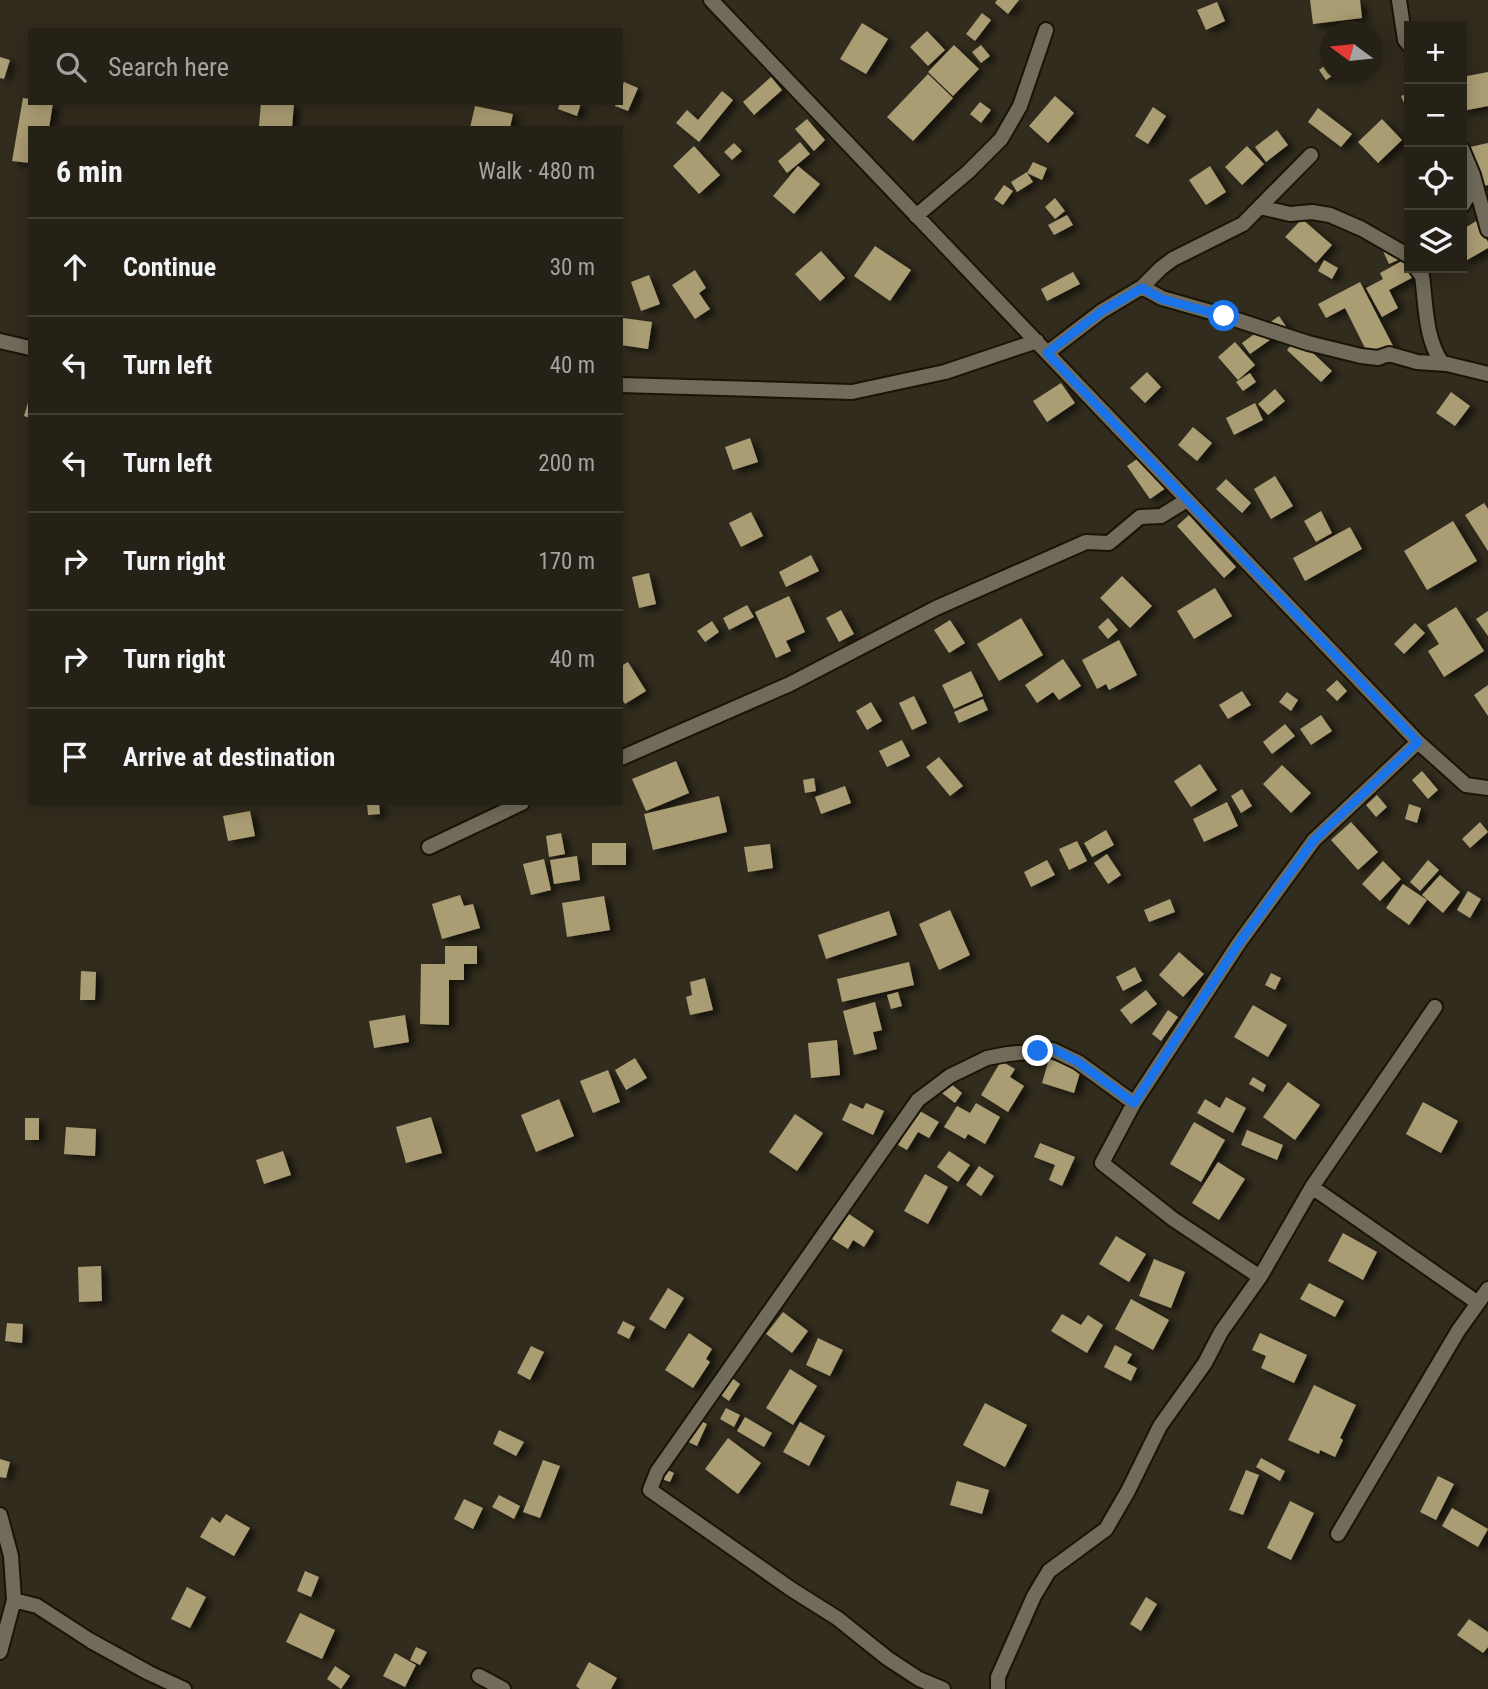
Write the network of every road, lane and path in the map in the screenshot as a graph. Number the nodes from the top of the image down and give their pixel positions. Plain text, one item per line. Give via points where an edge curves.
1 (711, 0) edge
2 (1399, 0) edge
3 (1046, 30) dead end
4 (1404, 33) edge
5 (1311, 155) dead end
6 (1467, 161) edge
7 (1473, 175) junction
8 (1467, 198) edge
9 (1261, 207) junction
10 (916, 216) junction
11 (1488, 230) edge
12 (1404, 253) edge
13 (1420, 273) edge
14 (1142, 288) junction
15 (0, 341) edge
16 (1037, 341) junction
17 (28, 348) edge
18 (1047, 353) junction
19 (1442, 363) junction
20 (1488, 374) edge
21 (623, 385) edge
22 (1187, 500) junction
23 (1418, 742) junction
24 (623, 757) edge
25 (1488, 788) edge
26 (518, 805) edge
27 (429, 846) dead end
28 (1435, 1007) dead end
29 (1134, 1103) junction
30 (1312, 1187) junction
31 (1259, 1277) junction
32 (1488, 1289) edge
33 (1478, 1303) junction
34 (0, 1514) edge
35 (1338, 1534) dead end
36 (14, 1600) junction
37 (0, 1652) edge
38 (479, 1676) dead end
39 (184, 1689) edge
40 (503, 1689) edge
41 (943, 1689) edge
42 (998, 1689) edge

1 - 10 street
2 - 4 street
3 - 10 street via 1020,106 1001,139
5 - 9 street
6 - 7 street
7 - 8 street
7 - 11 street
9 - 12 street via 1290,214 1330,215
9 - 14 street via 1243,224 1173,259
10 - 16 street
13 - 19 street via 1430,338
14 - 18 street via 1102,311
14 - 19 street via 1162,299 1308,343 1361,356 1389,354
15 - 17 street
16 - 18 street
16 - 21 street via 945,372 852,392
18 - 22 street
19 - 20 street
22 - 23 street
22 - 24 street via 1161,516 1140,517 1109,543 1086,542 936,608 790,684
23 - 25 street via 1466,785
23 - 29 street via 1314,840 1239,943
26 - 27 street
28 - 30 street
29 - 31 street via 1102,1163 1173,1219
29 - 41 street via 1053,1049 987,1058 950,1076 918,1100 657,1472 650,1490 837,1618 887,1658
30 - 31 street
30 - 33 street
31 - 42 street via 1160,1426 1106,1529 1049,1571 998,1676
32 - 33 street
33 - 35 street
34 - 36 street via 11,1556
36 - 37 street
36 - 39 street via 37,1606
38 - 40 street

